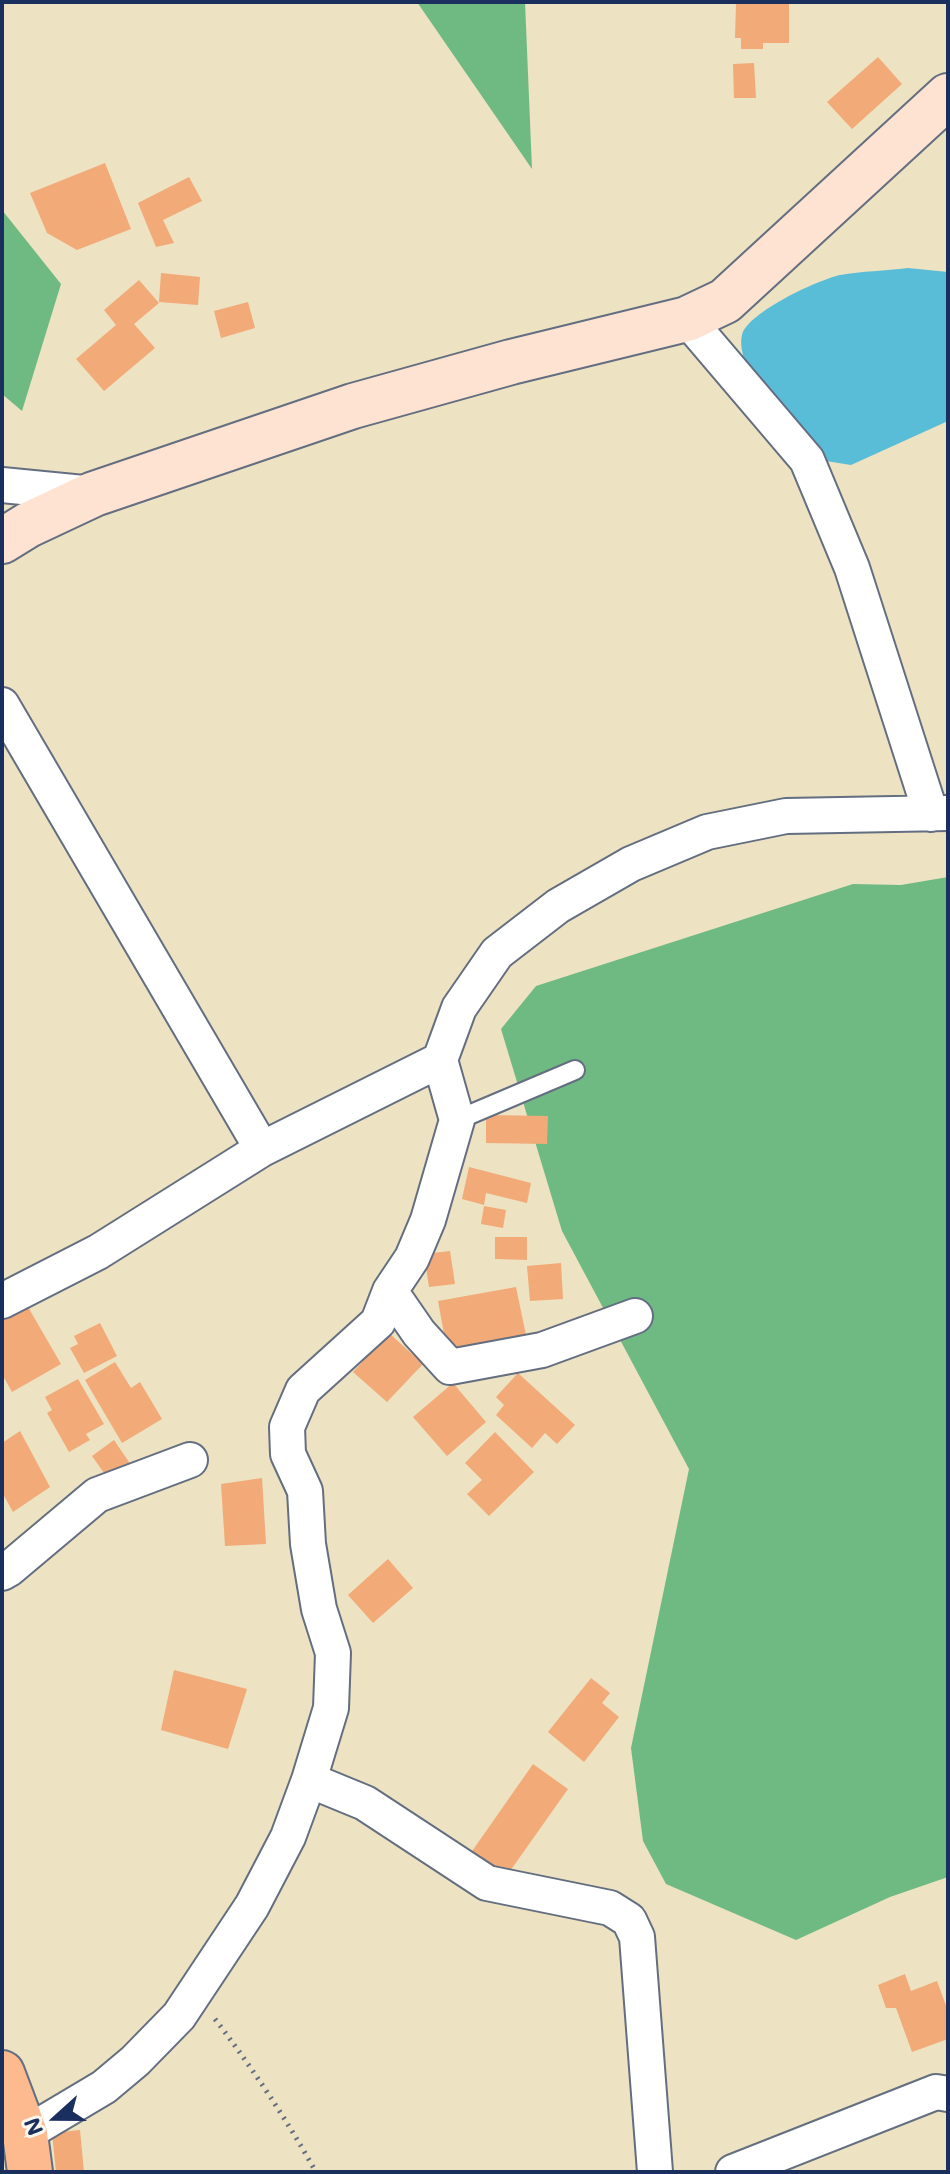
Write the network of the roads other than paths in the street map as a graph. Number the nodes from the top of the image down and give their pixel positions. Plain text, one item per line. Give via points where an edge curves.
1 (948, 96) edge
2 (687, 319) junction
3 (2, 485) edge
4 (94, 494) junction
5 (2, 541) edge
6 (2, 705) edge
7 (939, 814) edge
8 (440, 1060) junction
9 (575, 1070) dead end
10 (457, 1120) junction
11 (262, 1149) junction
12 (390, 1291) junction
13 (2, 1301) edge
14 (635, 1316) dead end
15 (190, 1460) dead end
16 (2, 1573) edge
17 (309, 1780) junction
18 (2, 2073) edge
19 (948, 2094) edge
20 (28, 2153) edge
21 (655, 2172) edge
22 (733, 2172) edge

1 - 2 street via 725,301
2 - 4 street via 353,406
2 - 7 street via 807,460 852,568
3 - 4 street
4 - 5 street
6 - 11 street
7 - 8 street via 786,816 707,832 631,864 558,906 497,953 459,1008
8 - 10 street
8 - 11 street
9 - 10 lane
10 - 12 street via 428,1220
11 - 13 street via 98,1252
12 - 14 street via 450,1367 542,1350
12 - 17 street via 378,1322 303,1390 287,1427 288,1454 305,1491 319,1609 333,1653 331,1708
15 - 16 street via 97,1495
17 - 20 street via 288,1837 252,1906 179,2016
17 - 21 street via 365,1803 487,1883 610,1908 629,1920 637,1937
18 - 20 highway
19 - 22 street via 936,2092

